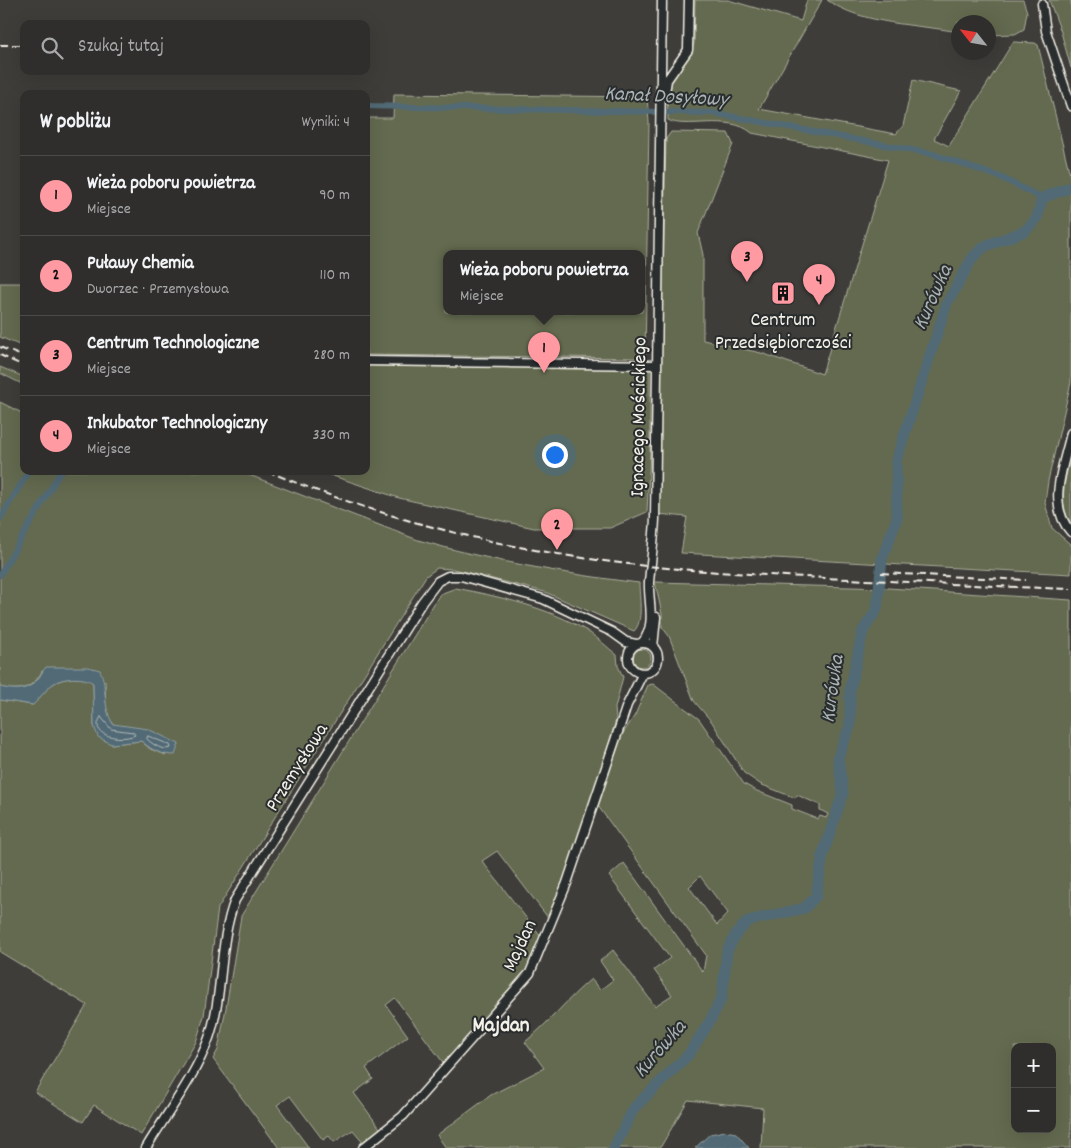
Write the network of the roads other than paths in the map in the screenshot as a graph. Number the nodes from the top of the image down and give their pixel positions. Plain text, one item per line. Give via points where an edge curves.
1 (662, 0) edge
2 (689, 0) edge
3 (1041, 2) edge
4 (661, 62) junction
5 (675, 69) junction
6 (662, 102) junction
7 (1071, 106) edge
8 (370, 360) edge
9 (656, 365) junction
10 (1071, 433) edge
11 (1071, 532) edge
12 (652, 606) junction
13 (605, 630) junction
14 (639, 644) junction
15 (653, 647) junction
16 (628, 655) junction
17 (631, 668) junction
18 (643, 673) junction
19 (627, 705) junction
20 (146, 1148) edge
21 (362, 1148) edge

1 - 4 street, Ignacego Mościckiego
2 - 5 street, Ignacego Mościckiego via 688,50
3 - 7 street
4 - 5 street via 666,68
4 - 6 street, Ignacego Mościckiego
5 - 6 street, Ignacego Mościckiego via 666,84
6 - 9 street, Ignacego Mościckiego
8 - 9 street
9 - 12 street, Ignacego Mościckiego via 655,519 649,583
10 - 11 street via 1058,502 1062,519
12 - 14 street, Ignacego Mościckiego via 648,634
12 - 15 street, Ignacego Mościckiego via 656,618
13 - 14 street, Przemysłowa via 626,642
13 - 16 street, Przemysłowa
13 - 20 street, Przemysłowa via 543,599 461,576 445,577 432,587 235,900 224,933 209,1038 200,1060
14 - 15 street
14 - 16 street
15 - 18 street via 658,657 656,664
16 - 17 street
17 - 18 street
17 - 19 street, Majdan
18 - 19 street, Majdan
19 - 21 street, Majdan via 570,874 530,973 403,1116

